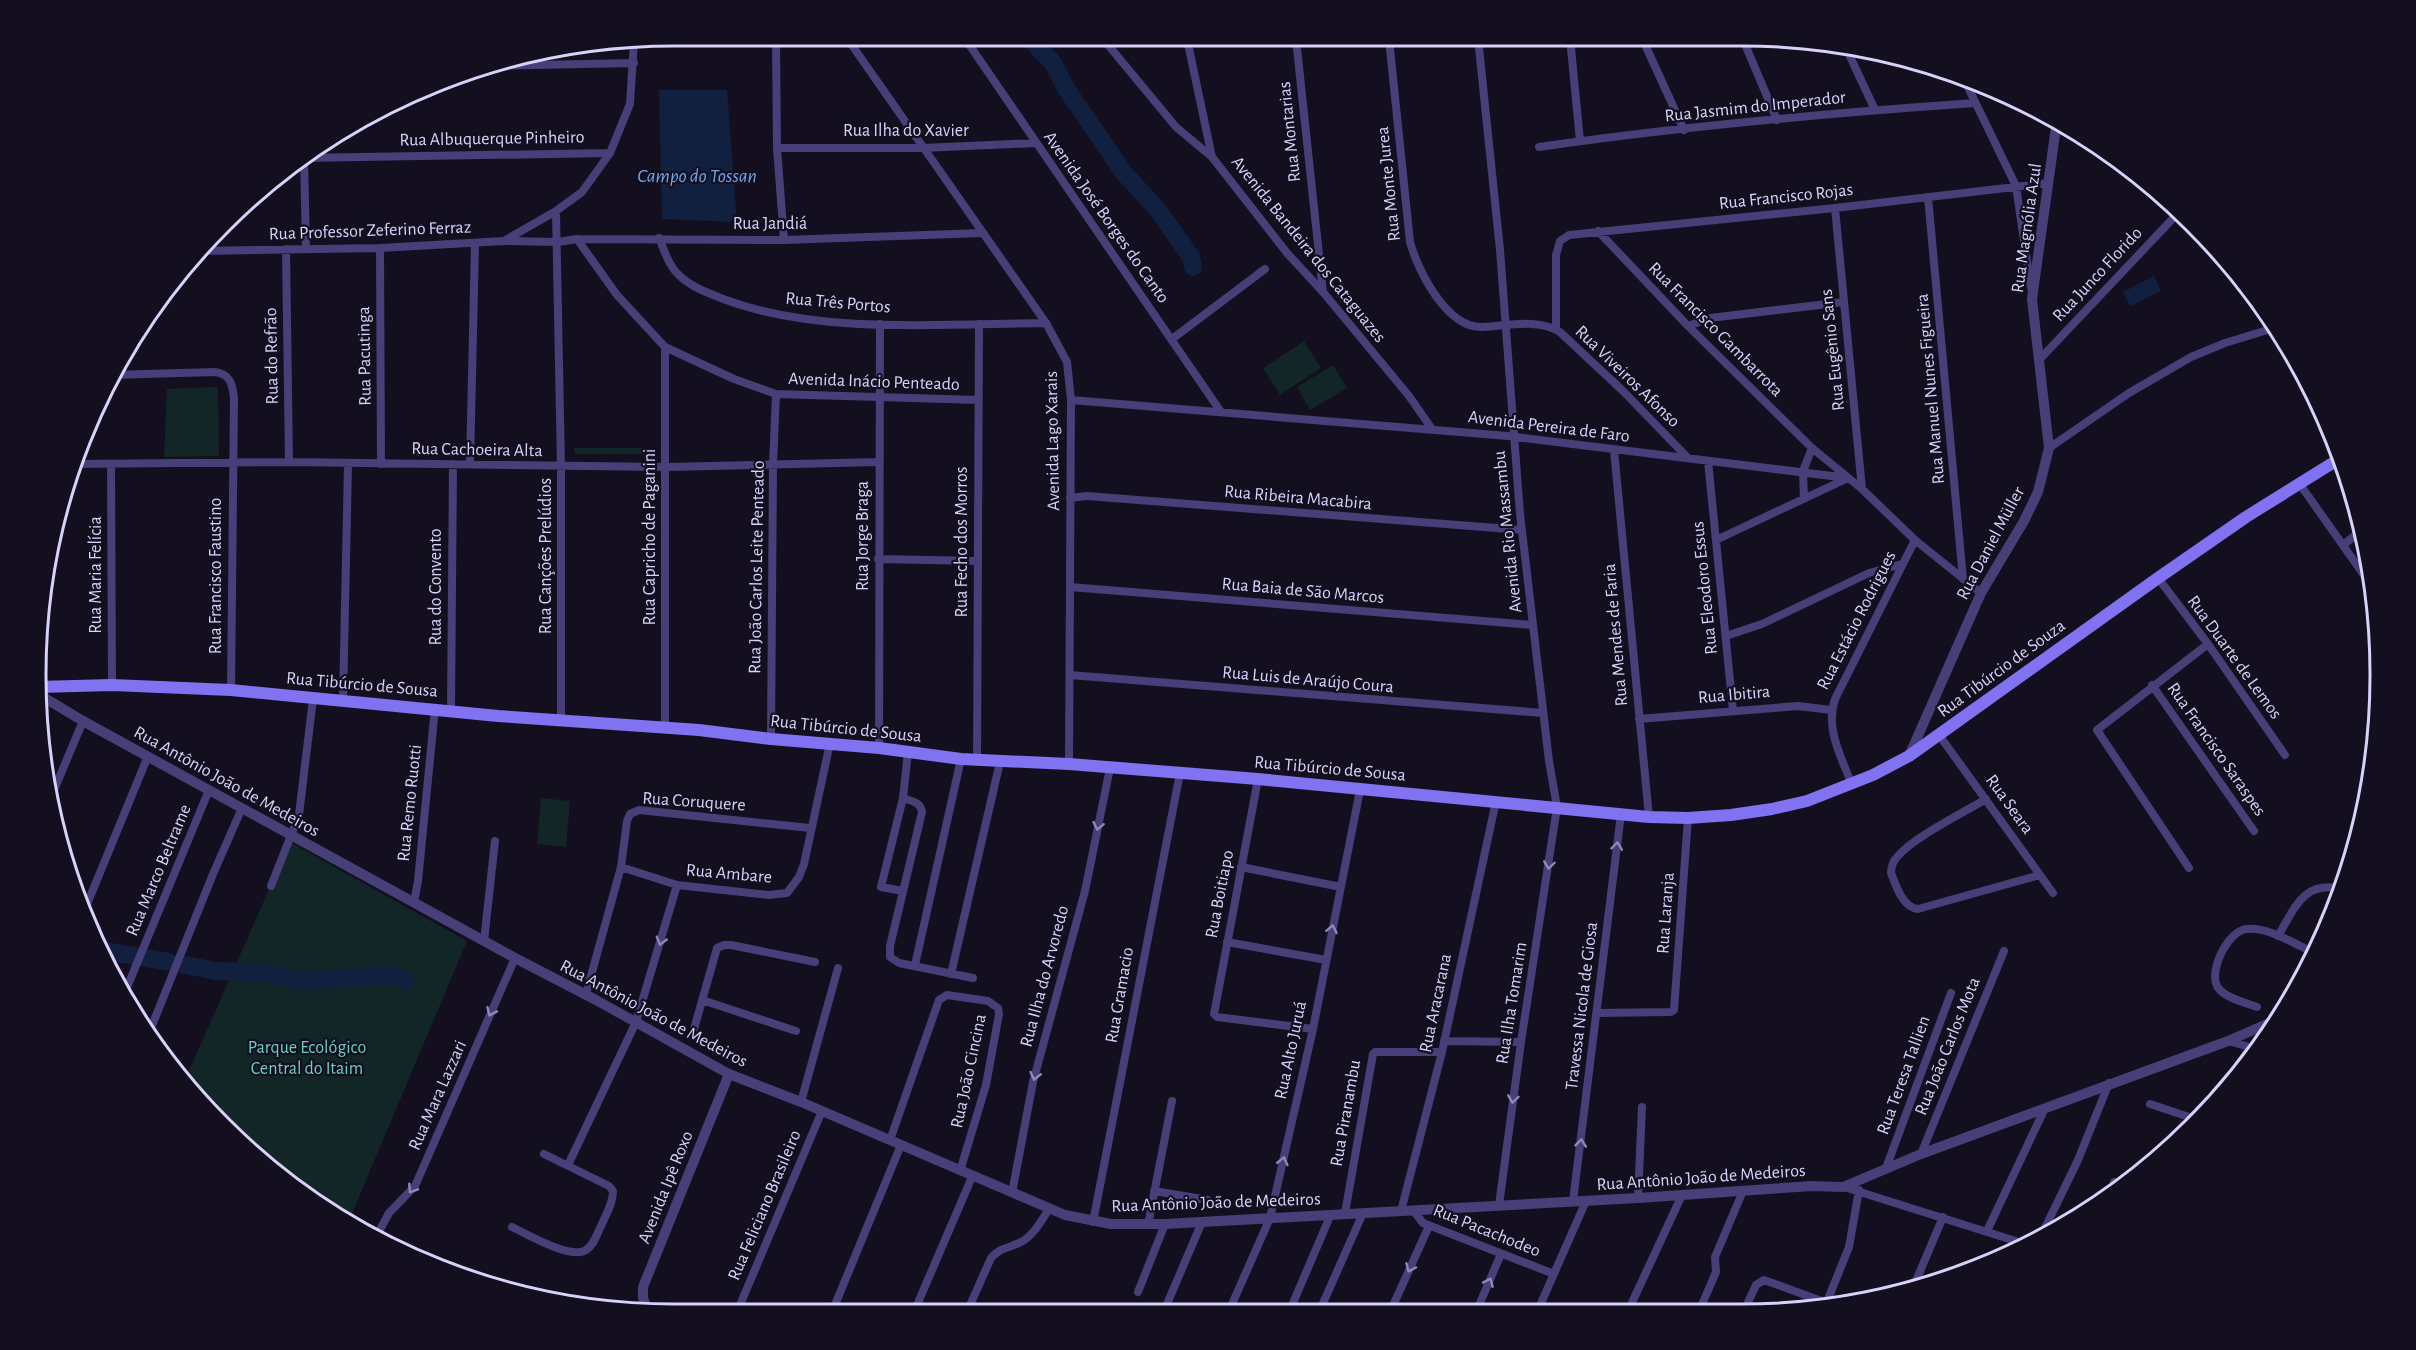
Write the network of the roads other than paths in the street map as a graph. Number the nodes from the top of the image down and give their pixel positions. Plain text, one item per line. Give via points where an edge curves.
1 (776, 46) edge
2 (852, 46) edge
3 (970, 46) edge
4 (1109, 46) edge
5 (1188, 46) edge
6 (1297, 46) edge
7 (1390, 46) edge
8 (1479, 46) edge
9 (1571, 46) edge
10 (1646, 46) edge
11 (1746, 46) edge
12 (634, 48) edge
13 (1850, 57) edge
14 (634, 63) junction
15 (524, 65) edge
16 (1969, 89) edge
17 (1975, 103) junction
18 (1875, 110) junction
19 (1777, 120) junction
20 (1684, 130) junction
21 (2056, 131) edge
22 (1580, 141) junction
23 (1036, 143) junction
24 (922, 147) junction
25 (1539, 147) dead end
26 (777, 148) junction
27 (610, 153) junction
28 (1212, 157) junction
29 (318, 158) edge
30 (304, 167) edge
31 (2049, 183) junction
32 (2016, 186) junction
33 (1928, 197) junction
34 (1835, 208) junction
35 (556, 211) junction
36 (2172, 219) edge
37 (1598, 231) junction
38 (982, 233) junction
39 (659, 238) junction
40 (576, 239) junction
41 (784, 240) junction
42 (504, 241) junction
43 (558, 242) junction
44 (1560, 242) joint
45 (475, 244) junction
46 (306, 248) junction
47 (380, 248) junction
48 (286, 249) junction
49 (212, 251) edge
50 (1264, 269) dead end
51 (1323, 292) junction
52 (2032, 299) junction
53 (1844, 302) junction
54 (1046, 323) junction
55 (880, 324) junction
56 (978, 324) junction
57 (1506, 324) junction
58 (1688, 326) junction
59 (1556, 329) junction
60 (2267, 330) edge
61 (1172, 339) junction
62 (665, 346) junction
63 (2040, 359) junction
64 (123, 375) edge
65 (776, 394) junction
66 (878, 398) junction
67 (979, 400) junction
68 (1071, 400) junction
69 (1221, 412) junction
70 (1432, 429) junction
71 (1514, 437) junction
72 (1812, 448) junction
73 (2049, 448) junction
74 (1614, 450) junction
75 (1689, 459) junction
76 (1708, 461) junction
77 (289, 462) junction
78 (878, 462) junction
79 (231, 463) junction
80 (2332, 463) edge
81 (83, 464) edge
82 (111, 464) junction
83 (348, 464) junction
84 (381, 464) junction
85 (453, 464) junction
86 (470, 464) junction
87 (773, 464) junction
88 (561, 467) junction
89 (666, 467) junction
90 (1803, 471) junction
91 (1848, 478) junction
92 (2299, 483) junction
93 (1862, 489) junction
94 (1070, 498) junction
95 (1804, 500) junction
96 (1522, 530) junction
97 (2354, 537) edge
98 (1716, 540) junction
99 (1915, 540) junction
100 (2343, 545) junction
101 (878, 559) junction
102 (978, 561) junction
103 (1902, 564) junction
104 (2360, 569) edge
105 (2158, 578) junction
106 (1963, 579) junction
107 (1070, 587) junction
108 (1981, 593) junction
109 (1533, 625) junction
110 (1726, 636) junction
111 (2208, 644) junction
112 (1070, 675) junction
113 (112, 685) junction
114 (2152, 686) junction
115 (47, 687) edge
116 (231, 690) junction
117 (313, 699) junction
118 (47, 700) edge
119 (343, 701) junction
120 (435, 708) junction
121 (451, 710) junction
122 (1831, 710) junction
123 (1733, 711) junction
124 (1543, 712) junction
125 (1639, 719) junction
126 (561, 720) junction
127 (83, 721) junction
128 (665, 728) junction
129 (1939, 735) junction
130 (771, 739) junction
131 (830, 743) junction
132 (879, 748) junction
133 (908, 752) junction
134 (2285, 755) dead end
135 (148, 756) junction
136 (1910, 756) junction
137 (961, 759) junction
138 (977, 760) junction
139 (1000, 762) junction
140 (1068, 764) junction
141 (1110, 768) junction
142 (1180, 773) junction
143 (1258, 779) junction
144 (57, 784) edge
145 (1852, 785) junction
146 (209, 790) junction
147 (1360, 790) junction
148 (903, 798) junction
149 (1986, 799) junction
150 (1496, 801) junction
151 (242, 807) junction
152 (1557, 807) junction
153 (1621, 814) junction
154 (1649, 817) junction
155 (1688, 818) junction
156 (810, 828) junction
157 (2254, 831) dead end
158 (293, 836) junction
159 (495, 841) dead end
160 (621, 867) junction
161 (1241, 867) junction
162 (2189, 868) dead end
163 (2040, 874) junction
164 (677, 885) junction
165 (271, 886) dead end
166 (1341, 887) junction
167 (2332, 888) edge
168 (903, 891) junction
169 (2053, 893) dead end
170 (88, 901) edge
171 (414, 902) junction
172 (2278, 936) junction
173 (484, 941) junction
174 (1227, 942) junction
175 (2307, 949) edge
176 (2004, 951) dead end
177 (515, 958) junction
178 (1326, 960) junction
179 (815, 962) dead end
180 (915, 965) junction
181 (838, 968) dead end
182 (951, 974) junction
183 (974, 978) dead end
184 (128, 984) edge
185 (1951, 993) dead end
186 (585, 994) junction
187 (702, 1000) junction
188 (2256, 1007) dead end
189 (1596, 1013) junction
190 (636, 1022) junction
191 (152, 1025) edge
192 (2263, 1026) edge
193 (1312, 1029) junction
194 (796, 1031) dead end
195 (1444, 1041) junction
196 (2228, 1041) junction
197 (1521, 1042) junction
198 (2248, 1047) edge
199 (688, 1052) junction
200 (1442, 1053) junction
201 (729, 1074) junction
202 (2109, 1083) junction
203 (1172, 1101) dead end
204 (801, 1102) junction
205 (2150, 1104) dead end
206 (1642, 1107) dead end
207 (2045, 1108) junction
208 (822, 1111) junction
209 (2187, 1116) edge
210 (890, 1140) junction
211 (901, 1146) junction
212 (544, 1154) dead end
213 (1921, 1154) junction
214 (568, 1165) junction
215 (1886, 1168) junction
216 (960, 1171) junction
217 (972, 1177) junction
218 (1843, 1187) junction
219 (1859, 1190) junction
220 (1154, 1191) junction
221 (1743, 1191) junction
222 (1012, 1193) junction
223 (1683, 1195) junction
224 (1638, 1198) junction
225 (1208, 1200) dead end
226 (1573, 1201) junction
227 (1586, 1201) junction
228 (1499, 1205) junction
229 (1049, 1209) junction
230 (1413, 1210) junction
231 (1401, 1211) junction
232 (1345, 1213) junction
233 (1363, 1213) junction
234 (1331, 1214) junction
235 (1943, 1217) junction
236 (1270, 1218) junction
237 (1093, 1222) junction
238 (1202, 1222) junction
239 (2047, 1223) edge
240 (1165, 1224) junction
241 (1148, 1225) junction
242 (1429, 1226) junction
243 (512, 1227) dead end
244 (380, 1230) edge
245 (1988, 1231) junction
246 (2015, 1241) edge
247 (1501, 1254) junction
248 (1554, 1274) junction
249 (1916, 1278) edge
250 (1138, 1292) dead end
251 (1830, 1297) edge
252 (1809, 1299) edge
253 (645, 1303) edge
254 (740, 1304) edge
255 (835, 1304) edge
256 (917, 1304) edge
257 (970, 1304) edge
258 (1167, 1304) edge
259 (1232, 1304) edge
260 (1293, 1304) edge
261 (1323, 1304) edge
262 (1394, 1304) edge
263 (1480, 1304) edge
264 (1541, 1304) edge
265 (1631, 1304) edge
266 (1702, 1304) edge
267 (1747, 1304) edge

1 - 26 street
2 - 24 street, Avenida Lago Xarais
3 - 23 street, Avenida José Borges do Canto
4 - 28 street via 1176,127
5 - 28 street, Avenida Bandeira dos Cataguazes
6 - 51 street, Rua Montarias
7 - 57 street, Rua Monte Jurea via 1410,242 1416,264 1437,298 1464,323 1481,327
8 - 57 street, Avenida Rio Massambu
9 - 22 street
10 - 20 street
11 - 19 street
12 - 14 street, Rua Professor Zeferino Ferraz
13 - 18 street
14 - 15 street
14 - 27 street, Rua Professor Zeferino Ferraz via 630,104
16 - 17 street
17 - 18 street, Rua Jasmim do Imperador
17 - 32 street
18 - 19 street, Rua Jasmim do Imperador
19 - 20 street, Rua Jasmim do Imperador
20 - 22 street, Rua Jasmim do Imperador
21 - 31 street, Rua Magnólia Azul
22 - 25 street, Rua Jasmim do Imperador
23 - 24 street, Rua Ilha do Xavier
23 - 61 street, Avenida José Borges do Canto
24 - 26 street, Rua Ilha do Xavier
24 - 38 street, Avenida Lago Xarais
26 - 41 street
27 - 29 street, Rua Albuquerque Pinheiro
27 - 35 street, Rua Professor Zeferino Ferraz via 582,192
28 - 51 street, Avenida Bandeira dos Cataguazes via 1287,253
30 - 46 street
31 - 32 street, Rua Francisco Rojas
31 - 52 street, Rua Magnólia Azul
32 - 33 street, Rua Francisco Rojas
32 - 52 street
33 - 34 street, Rua Francisco Rojas
33 - 106 street, Rua Manuel Nunes Figueira
34 - 37 street, Rua Francisco Rojas
34 - 53 street, Rua Eugênio Sans
35 - 42 street, Rua Professor Zeferino Ferraz
35 - 43 street, Rua Canções Prelúdios
36 - 63 street, Rua Junco Florido
37 - 44 street, Rua Francisco Rojas via 1569,235
37 - 58 street, Rua Francisco Gambarrota
38 - 41 street, Rua Jandiá
38 - 54 street, Avenida Lago Xarais
39 - 40 street, Rua Jandiá
39 - 41 street, Rua Jandiá
39 - 55 street, Rua Três Portos via 670,265 681,277 714,295 765,312 829,322
40 - 43 street, Rua Jandiá
40 - 62 street, Avenida Inácio Penteado via 617,295
42 - 43 street, Rua Professor Zeferino Ferraz
42 - 45 street, Rua Professor Zeferino Ferraz
43 - 88 street, Rua Canções Prelúdios
44 - 59 street, Rua Viveiros Afonso via 1556,255
45 - 47 street, Rua Professor Zeferino Ferraz
45 - 86 street
46 - 47 street, Rua Professor Zeferino Ferraz
46 - 48 street, Rua Professor Zeferino Ferraz
47 - 84 street, Rua Pacutinga
48 - 49 street, Rua Professor Zeferino Ferraz
48 - 77 street, Rua do Refrão
50 - 61 street
51 - 70 street, Avenida Bandeira dos Cataguazes
52 - 63 street, Rua Magnólia Azul
53 - 58 street via 1710,318
53 - 93 street, Rua Eugênio Sans
54 - 56 street, Rua Três Portos
54 - 68 street, Avenida Lago Xarais via 1068,362
55 - 56 street, Rua Três Portos
55 - 66 street, Rua Jorge Braga
56 - 67 street, Rua Fecho dos Morros
57 - 59 street, Rua Monte Jurea
57 - 71 street, Avenida Rio Massambu
58 - 72 street, Rua Francisco Gambarrota
59 - 75 street, Rua Viveiros Afonso
60 - 73 street via 2191,357 2129,393
61 - 69 street, Avenida José Borges do Canto
62 - 65 street, Avenida Inácio Penteado via 706,367
62 - 89 street, Rua Capricho de Paganini
63 - 73 street, Rua Magnólia Azul
64 - 79 street, Rua Francisco Faustino via 224,373 230,379 234,397
65 - 66 street, Avenida Inácio Penteado
65 - 87 street, Rua João Carlos Leite Penteado
66 - 67 street, Avenida Inácio Penteado
66 - 78 street, Rua Jorge Braga
67 - 102 street, Rua Fecho dos Morros
68 - 69 street, Avenida Pereira de Faro
68 - 94 street, Avenida Lago Xarais
69 - 70 street, Avenida Pereira de Faro
70 - 71 street, Avenida Pereira de Faro
71 - 74 street, Avenida Pereira de Faro
71 - 96 street, Avenida Rio Massambu
72 - 90 street
72 - 91 street, Rua Francisco Gambarrota
73 - 108 street, Rua Daniel Müller via 2038,492
74 - 75 street, Avenida Pereira de Faro
74 - 125 street, Rua Mendes de Faria
75 - 76 street, Avenida Pereira de Faro
76 - 90 street, Avenida Pereira de Faro
76 - 98 street, Rua Eleodoro Essus
77 - 79 street, Rua Cachoeira Alta
77 - 83 street, Rua Cachoeira Alta
78 - 87 street, Rua Cachoeira Alta
78 - 101 street, Rua Jorge Braga
79 - 82 street, Rua Cachoeira Alta
79 - 116 street, Rua Francisco Faustino
80 - 92 main road, Rua Tibúrcio de Souza
81 - 82 street, Rua Cachoeira Alta
82 - 113 street, Rua Maria Felícia
83 - 84 street, Rua Cachoeira Alta
83 - 119 street
84 - 85 street, Rua Cachoeira Alta
85 - 86 street, Rua Cachoeira Alta
85 - 121 street, Rua do Convento
86 - 88 street, Rua Cachoeira Alta
87 - 89 street, Rua Cachoeira Alta
87 - 130 street, Rua João Carlos Leite Penteado
88 - 89 street, Rua Cachoeira Alta
88 - 126 street, Rua Canções Prelúdios
89 - 128 street, Rua Capricho de Paganini
90 - 91 street, Avenida Pereira de Faro
90 - 95 street
91 - 93 street, Avenida Pereira de Faro
91 - 95 street
92 - 100 street
92 - 105 main road, Rua Tibúrcio de Souza
93 - 99 street, Avenida Pereira de Faro
94 - 96 street, Rua Ribeira Macabira via 1087,496
94 - 107 street, Avenida Lago Xarais
95 - 98 street
96 - 109 street, Avenida Rio Massambu
97 - 100 street
98 - 110 street, Rua Eleodoro Essus
99 - 103 street, Rua Estácio Rodrigues
99 - 106 street, Avenida Pereira de Faro
100 - 104 street
101 - 102 street
101 - 132 street, Rua Jorge Braga
102 - 138 street, Rua Fecho dos Morros
103 - 110 street via 1869,573 1762,624
103 - 122 street, Rua Estácio Rodrigues
105 - 111 street, Rua Duarte de Lemos
105 - 129 main road, Rua Tibúrcio de Souza
106 - 108 street, Avenida Pereira de Faro
107 - 109 street, Rua Baia de São Marcos
107 - 112 street, Avenida Lago Xarais
108 - 136 street, Rua Daniel Müller
109 - 124 street, Avenida Rio Massambu
110 - 123 street, Rua Eleodoro Essus
111 - 114 street
111 - 134 street, Rua Duarte de Lemos
112 - 124 street, Rua Luis de Araújo Coura
112 - 140 street, Avenida Lago Xarais
113 - 115 main road, Rua Tibúrcio de Sousa
113 - 116 main road, Rua Tibúrcio de Sousa
114 - 157 street, Rua Francisco Saraspes
114 - 162 street via 2099,726 2097,732
116 - 117 main road, Rua Tibúrcio de Sousa
117 - 119 main road, Rua Tibúrcio de Sousa
117 - 158 street
118 - 127 street, Rua Antônio João de Medeiros
119 - 120 main road, Rua Tibúrcio de Sousa
120 - 121 main road, Rua Tibúrcio de Sousa
120 - 171 street, Rua Remo Ruotti
121 - 126 main road, Rua Tibúrcio de Sousa
122 - 123 street, Rua Ibitira via 1798,705
122 - 145 street, Rua Estácio Rodrigues via 1830,726
123 - 125 street, Rua Ibitira
124 - 152 street, Avenida Rio Massambu
125 - 154 street, Rua Mendes de Faria
126 - 128 main road, Rua Tibúrcio de Sousa
127 - 135 street, Rua Antônio João de Medeiros
127 - 144 street
128 - 130 main road, Rua Tibúrcio de Sousa
129 - 136 main road, Rua Tibúrcio de Souza
129 - 149 street, Rua Seara
130 - 131 main road, Rua Tibúrcio de Sousa
131 - 132 main road, Rua Tibúrcio de Sousa
131 - 156 street, Rua Ambare
132 - 133 main road, Rua Tibúrcio de Sousa
133 - 137 main road, Rua Tibúrcio de Sousa
133 - 148 street
135 - 146 street, Rua Antônio João de Medeiros
135 - 170 street
136 - 145 main road, Rua Tibúrcio de Souza
137 - 138 main road, Rua Tibúrcio de Sousa
137 - 180 street
138 - 139 main road, Rua Tibúrcio de Sousa
139 - 140 main road, Rua Tibúrcio de Sousa
139 - 182 street
140 - 141 main road, Rua Tibúrcio de Sousa
141 - 142 main road, Rua Tibúrcio de Sousa
141 -> 222 street, Rua Ilha do Arvoredo via 1082,902 1033,1082
142 - 143 main road, Rua Tibúrcio de Sousa
142 - 237 street, Rua Gramacio
143 - 147 main road, Rua Tibúrcio de Sousa
143 - 161 street, Rua Boitiapo
145 - 155 main road, Rua Tibúrcio de Souza via 1772,809
146 - 151 street, Rua Antônio João de Medeiros
146 - 184 street, Rua Marco Beltrame
147 - 150 main road, Rua Tibúrcio de Sousa
147 - 166 street, Rua Alto Juruá
148 - 168 street via 917,803 922,812
148 - 168 street via 881,887
149 - 163 street, Rua Seara
149 - 163 street via 1896,857 1891,873 1905,903 1918,909
150 - 152 main road, Rua Tibúrcio de Sousa
150 - 195 street, Rua Aracarana
151 - 158 street, Rua Antônio João de Medeiros
151 - 191 street
152 - 153 main road, Rua Tibúrcio de Sousa
152 -> 197 street, Rua Ilha Tomarim
153 - 154 main road, Rua Tibúrcio de Sousa
189 -> 153 street, Travessa Nicola de Giosa
154 - 155 main road, Rua Tibúrcio de Souza
155 - 189 street, Rua Laranja via 1674,1010
156 - 160 street, Rua Coruquere via 639,810 627,820
156 - 164 street, Rua Ambare via 799,877 787,893 769,895
158 - 165 street
158 - 171 street, Rua Antônio João de Medeiros
159 - 173 street
160 - 164 street, Rua Ambare
160 - 186 street, Rua Coruquere
161 - 166 street
161 - 174 street, Rua Boitiapo
163 - 169 street, Rua Seara
164 -> 190 street
178 -> 166 street, Rua Alto Juruá
167 - 172 street via 2314,888 2306,893
168 - 180 street via 889,954 896,962
171 - 173 street, Rua Antônio João de Medeiros
172 - 175 street
172 - 188 street via 2252,928 2239,931 2226,943 2216,969 2215,983 2221,991
173 - 177 street, Rua Antônio João de Medeiros
174 - 178 street
174 - 193 street, Rua Boitiapo via 1215,1015
176 - 213 street, Rua João Carlos Mota
177 - 186 street, Rua Antônio João de Medeiros
177 -> 244 street, Rua Mara Lazzari via 415,1186
178 - 193 street, Rua Alto Juruá
179 - 187 street via 719,946
180 - 182 street
181 - 204 street
182 - 183 street
185 - 215 street, Rua Teresa Tallien
186 - 190 street, Rua Antônio João de Medeiros
187 - 194 street
187 - 199 street
226 -> 189 street, Travessa Nicola de Giosa
190 - 199 street, Rua Antônio João de Medeiros
190 - 214 street
192 - 196 street, Rua Antônio João de Medeiros
236 -> 193 street, Rua Alto Juruá
195 - 197 street
195 - 200 street, Rua Aracarana
196 - 198 street
196 - 202 street, Rua Antônio João de Medeiros
197 -> 228 street, Rua Ilha Tomarim
199 - 201 street, Rua Antônio João de Medeiros
200 - 231 street, Rua Aracarana
200 - 232 street, Rua Piranambu via 1373,1054
201 - 204 street, Rua Antônio João de Medeiros
201 - 253 street, Avenida Ipê Roxo via 643,1287
202 - 207 street, Rua Antônio João de Medeiros
202 - 239 street
203 - 220 street
204 - 208 street, Rua Antônio João de Medeiros
205 - 209 street
206 - 224 street
207 - 213 street, Rua Antônio João de Medeiros
207 - 245 street
208 - 210 street, Rua Antônio João de Medeiros
208 - 254 street, Rua Feliciano Brasileiro
210 - 211 street, Rua Antônio João de Medeiros
210 - 216 street, Rua João Cincina via 939,1000 947,995 991,1002 999,1014 983,1096
211 - 216 street, Rua Antônio João de Medeiros
211 - 255 street
212 - 214 street
213 - 215 street, Rua Antônio João de Medeiros
214 - 243 street via 613,1191 613,1200 591,1245 577,1253 565,1251
215 - 218 street, Rua Antônio João de Medeiros
216 - 217 street, Rua Antônio João de Medeiros
217 - 222 street, Rua Antônio João de Medeiros
217 - 256 street
218 - 219 street
218 - 221 street, Rua Antônio João de Medeiros
219 - 235 street
219 - 251 street via 1849,1247
220 - 225 street
220 - 241 street
221 - 223 street, Rua Antônio João de Medeiros
221 - 266 street via 1715,1257 1716,1272
222 - 229 street, Rua Antônio João de Medeiros
223 - 224 street, Rua Antônio João de Medeiros
223 - 265 street
224 - 227 street, Rua Antônio João de Medeiros
226 - 227 street, Rua Antônio João de Medeiros
226 - 228 street, Rua Antônio João de Medeiros
227 - 248 street
228 - 230 street, Rua Antônio João de Medeiros
229 - 237 street, Rua Antônio João de Medeiros
229 - 257 street via 1026,1239 997,1251 991,1258
230 - 231 street, Rua Antônio João de Medeiros
230 - 242 street, Rua Pacachodeo
231 - 233 street, Rua Antônio João de Medeiros
232 - 233 street, Rua Antônio João de Medeiros
232 - 234 street, Rua Antônio João de Medeiros
233 - 261 street
234 - 236 street, Rua Antônio João de Medeiros
234 - 260 street
235 - 245 street
235 - 249 street
236 - 238 street, Rua Antônio João de Medeiros
236 - 259 street, Rua Alto Juruá
237 - 241 street, Rua Antônio João de Medeiros
238 - 240 street, Rua Antônio João de Medeiros
238 - 258 street
240 - 241 street, Rua Antônio João de Medeiros
240 - 250 street
242 - 247 street, Rua Pacachodeo
242 -> 262 street
245 - 246 street
247 - 248 street, Rua Pacachodeo
263 -> 247 street
248 - 264 street
252 - 267 street via 1761,1280

